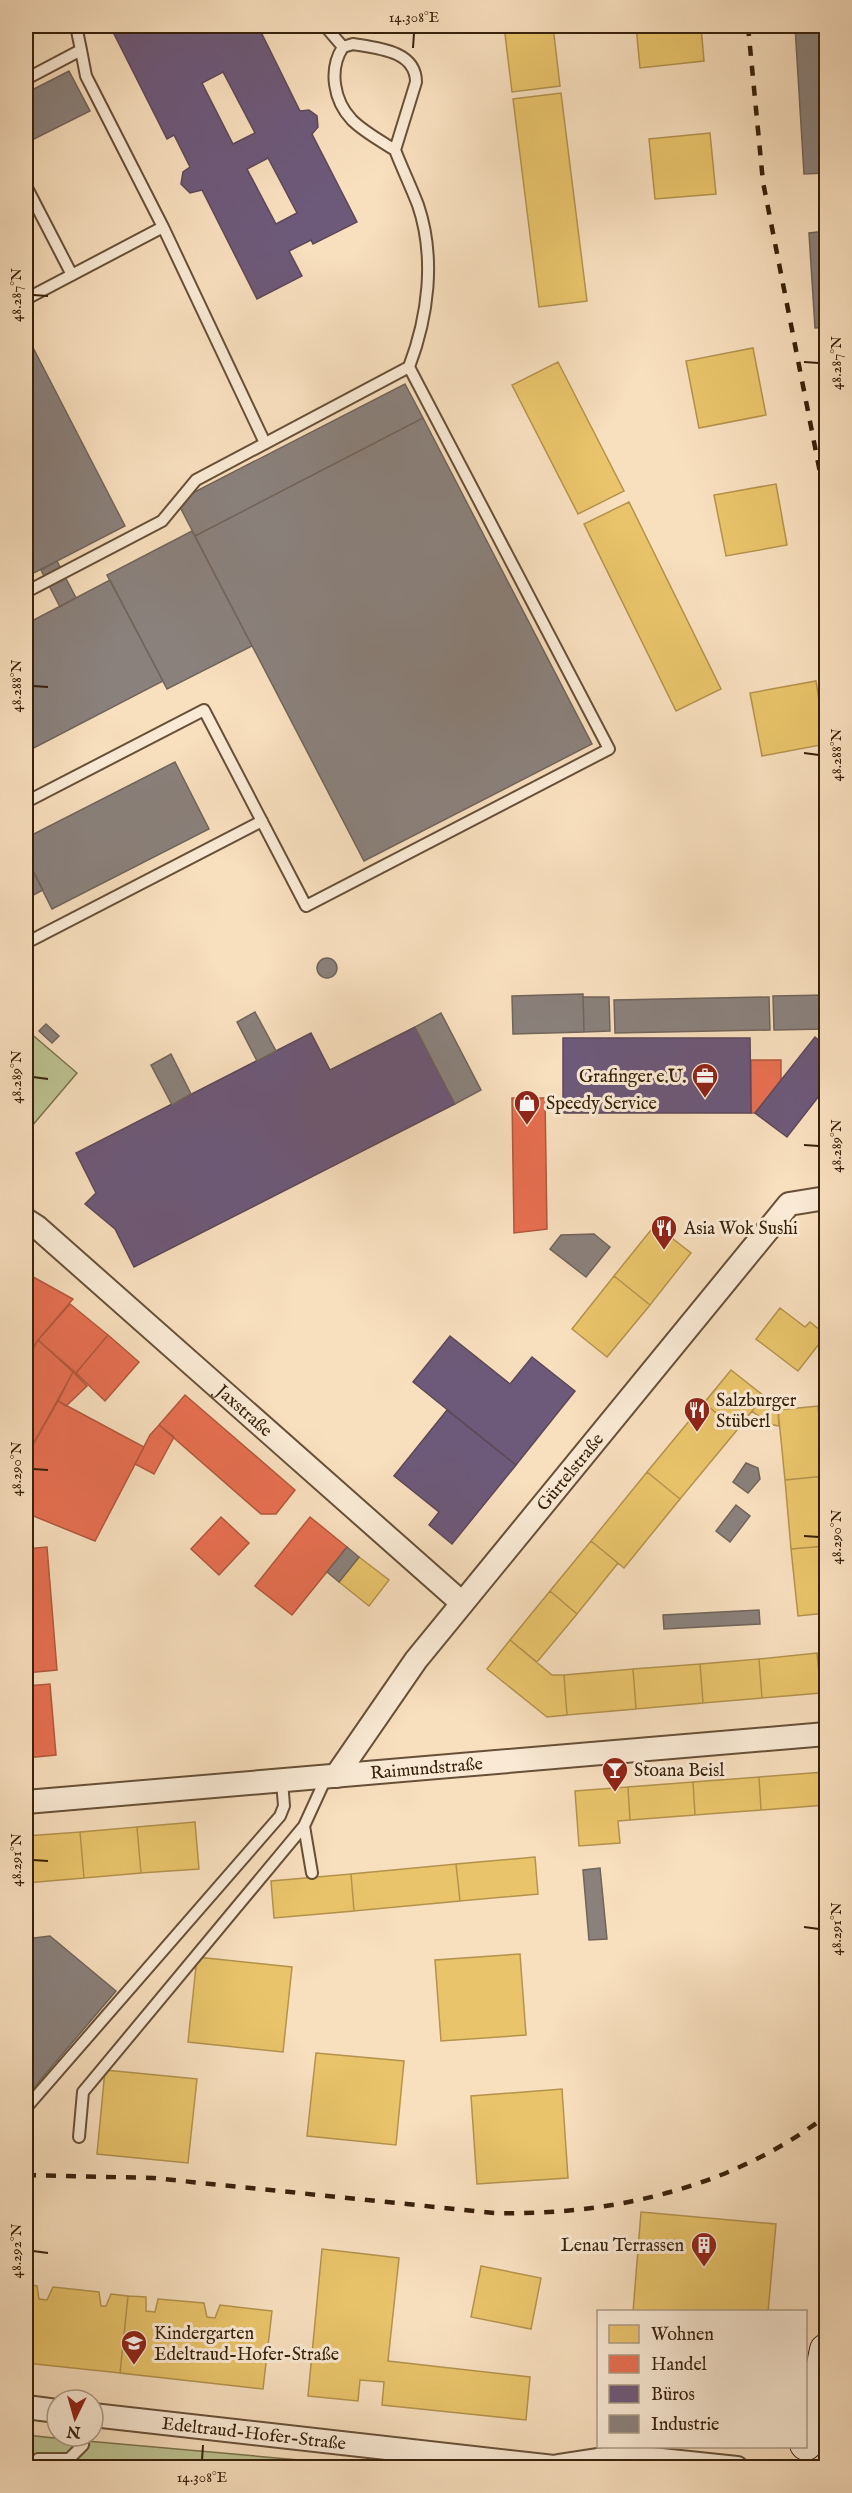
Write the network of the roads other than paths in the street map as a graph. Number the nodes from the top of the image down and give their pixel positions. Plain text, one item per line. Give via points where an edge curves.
1 (76, 26) edge
2 (325, 26) edge
3 (343, 47) junction
4 (81, 50) junction
5 (26, 79) edge
6 (395, 150) junction
7 (26, 186) edge
8 (163, 227) junction
9 (72, 275) junction
10 (26, 299) edge
11 (409, 368) junction
12 (265, 443) junction
13 (26, 592) edge
14 (26, 802) edge
15 (262, 821) junction
16 (26, 943) edge
17 (826, 1198) edge
18 (26, 1220) edge
19 (462, 1603) junction
20 (826, 1734) edge
21 (331, 1777) junction
22 (282, 1781) junction
23 (26, 1802) edge
24 (304, 1826) junction
25 (312, 1873) dead end
26 (26, 2108) edge
27 (79, 2138) dead end
28 (826, 2350) edge
29 (26, 2408) edge
30 (45, 2410) edge
31 (105, 2416) edge
32 (807, 2436) edge
33 (80, 2448) edge
34 (804, 2448) edge
35 (38, 2459) dead end
36 (560, 2467) edge
37 (737, 2468) edge
38 (799, 2468) edge

1 - 4 lane
2 - 3 lane
3 - 6 lane via 334,67 341,104 353,121
3 - 6 lane via 353,44 386,49 410,62 416,72
4 - 5 lane
4 - 8 lane via 86,76
6 - 11 lane via 418,207 428,269 424,319
7 - 9 lane
8 - 9 lane
8 - 12 lane
9 - 10 lane
11 - 12 lane
11 - 15 lane via 609,749 306,906
12 - 13 lane via 196,480 162,521
14 - 15 lane via 204,710
15 - 16 lane
17 - 19 street, Gürtelstraße via 789,1204
18 - 19 street, Jaxstraße
19 - 21 street, Gürtelstraße
20 - 21 street, Raimundstraße
21 - 22 street, Raimundstraße
21 - 24 lane
22 - 23 street, Raimundstraße
22 - 26 lane via 284,1806 280,1816
24 - 25 lane
24 - 27 lane via 83,2092
28 - 32 main road
29 - 30 street
31 - 36 street, Edeltraud-Hofer-Straße
33 - 35 lane via 69,2459
34 - 38 main road
36 - 37 street, Edeltraud-Hofer-Straße via 623,2456

